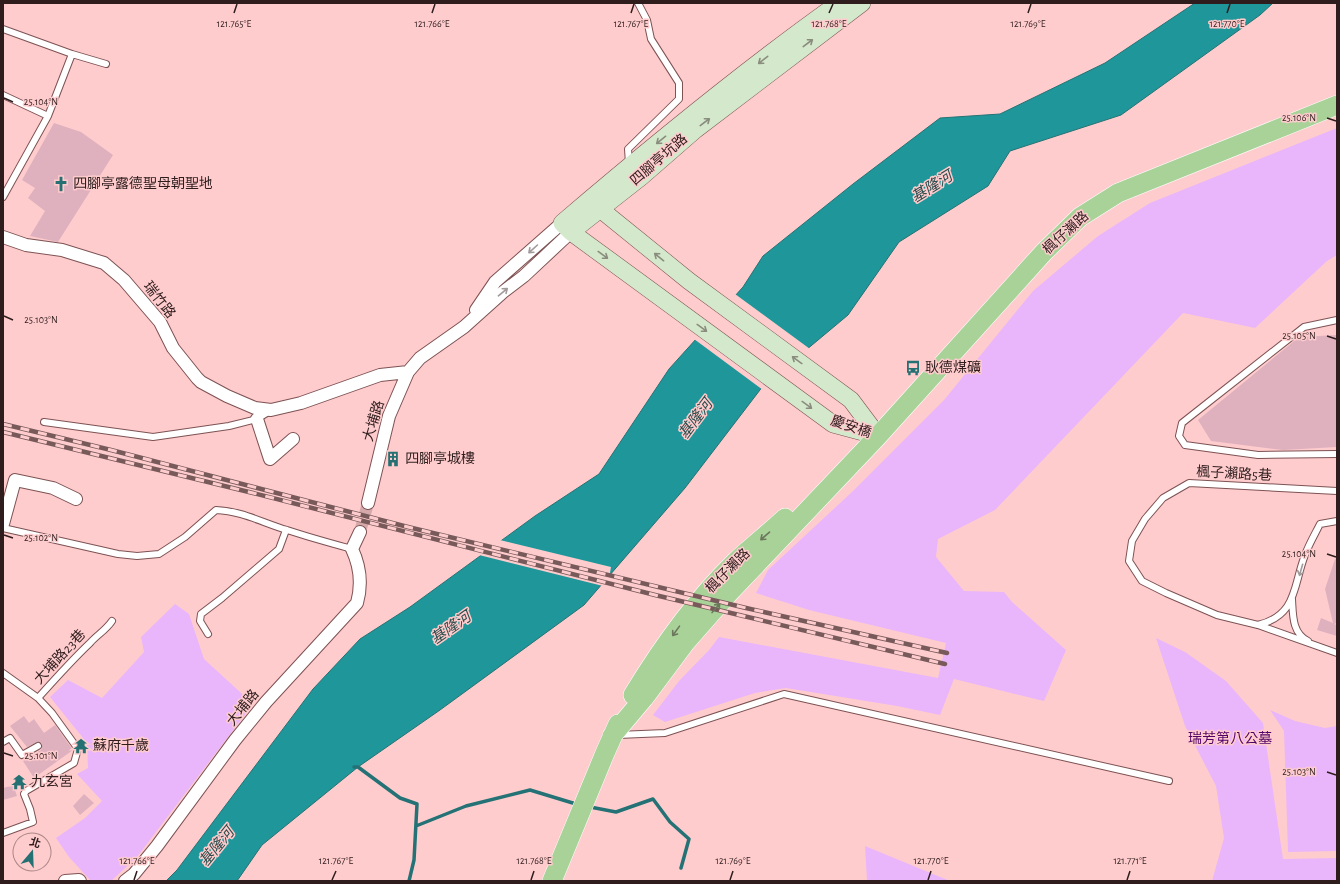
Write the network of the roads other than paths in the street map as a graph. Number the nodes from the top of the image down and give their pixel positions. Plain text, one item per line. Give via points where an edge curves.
1 (638, 3) edge
2 (839, 3) edge
3 (862, 3) edge
4 (3, 29) edge
5 (72, 54) junction
6 (106, 64) dead end
7 (3, 95) edge
8 (1337, 105) edge
9 (48, 116) junction
10 (629, 166) junction
11 (3, 197) edge
12 (594, 205) junction
13 (566, 228) junction
14 (3, 237) edge
15 (1337, 320) edge
16 (408, 372) junction
17 (271, 410) junction
18 (257, 418) junction
19 (44, 422) dead end
20 (878, 436) junction
21 (293, 439) dead end
22 (1337, 454) edge
23 (1337, 491) edge
24 (76, 499) dead end
25 (368, 503) tunnel mouth
26 (1337, 521) edge
27 (3, 524) edge
28 (3, 528) edge
29 (286, 530) junction
30 (360, 532) tunnel mouth
31 (352, 549) junction
32 (1292, 599) junction
33 (112, 621) dead end
34 (1258, 624) junction
35 (208, 634) dead end
36 (1323, 649) junction
37 (1337, 653) edge
38 (3, 673) edge
39 (38, 698) junction
40 (612, 736) junction
41 (3, 742) edge
42 (38, 746) dead end
43 (1169, 781) dead end
44 (3, 833) edge
45 (65, 881) edge
46 (80, 881) edge
47 (125, 881) edge
48 (552, 881) edge

1 - 10 lane via 647,20 651,39 679,83 679,99 628,149
2 -> 10 street, 四腳亭坑路
12 -> 3 street, 四腳亭坑路 via 641,177 695,130
4 - 5 lane
5 - 6 lane
5 - 9 lane
7 - 9 lane
8 - 20 main road, 楓仔瀨路 via 1118,193 1080,217 1044,252
9 - 11 lane
10 - 12 street, 四腳亭坑路
12 - 13 street, 四腳亭坑路
20 -> 12 street, 慶安橋 via 851,400 689,281
13 - 16 street, 四腳亭坑路 via 524,276 464,327 420,358
13 -> 20 street, 慶安橋 via 833,424
14 - 17 street, 瑞竹路 via 26,245 62,250 104,263 124,280 160,322 173,348 201,382 255,408
15 - 22 lane via 1304,327 1182,423 1179,436 1185,445 1258,454
16 - 17 street, 瑞竹路 via 380,375 301,403
16 - 25 street, 大埔路 via 388,416
17 - 18 lane, 瑞竹路
18 - 19 lane, 瑞竹路 via 229,426 153,437
18 - 21 street via 270,459
20 - 40 main road, 楓仔瀨路 via 728,594 685,643
23 - 34 lane, 楓子瀨路5巷 via 1189,483 1163,498 1144,519 1132,541 1129,561 1142,581 1218,615
24 - 27 street via 53,488 15,480
26 -> 32 lane via 1320,524 1305,555
28 - 29 lane via 137,556 159,554 216,510 242,514
29 - 31 lane
29 - 35 lane via 278,549 200,614 200,621
30 - 31 street
31 - 47 street, 大埔路 via 357,559 360,577 357,603 266,702 157,846
32 - 34 lane via 1288,608 1269,622
32 - 36 lane via 1295,627 1304,639
33 - 39 lane, 大埔路23巷
34 - 36 lane, 楓子瀨路5巷
36 - 37 lane
38 - 39 lane, 大埔路23巷
39 - 44 lane via 78,749 74,763 26,790 24,794 33,822
40 - 43 lane via 665,733 784,694
40 - 48 main road, 楓仔瀨路
41 - 42 lane via 10,738 22,755
45 - 46 street

